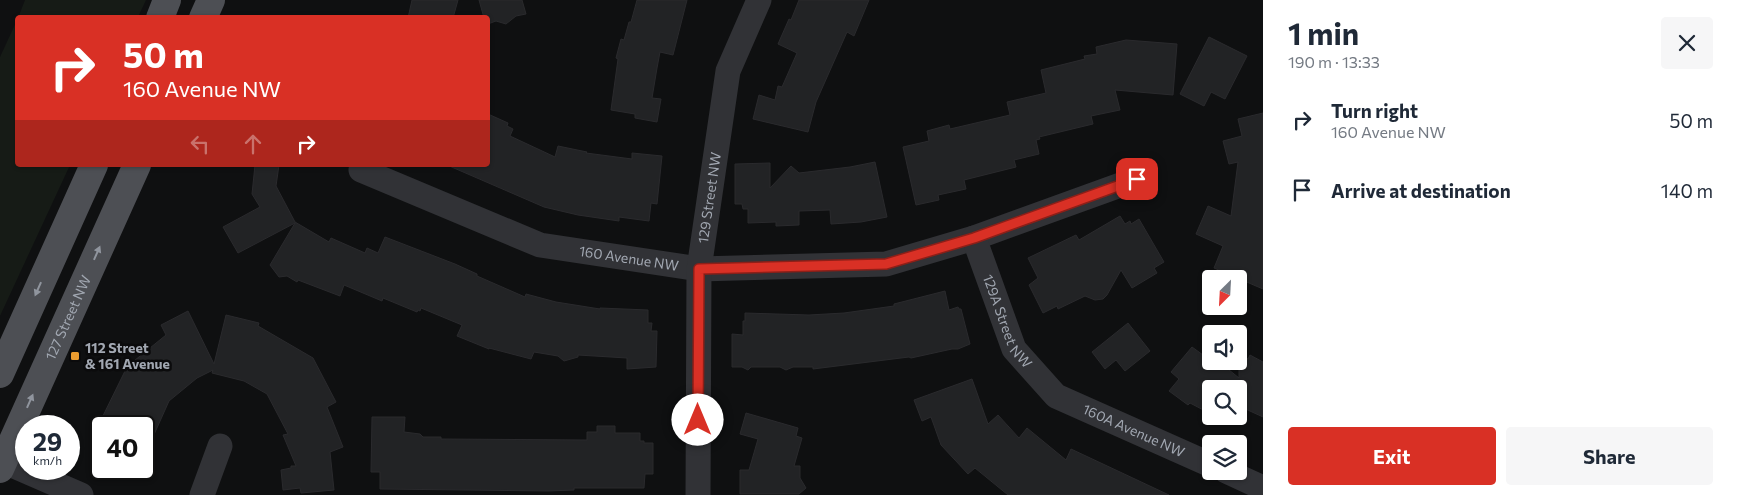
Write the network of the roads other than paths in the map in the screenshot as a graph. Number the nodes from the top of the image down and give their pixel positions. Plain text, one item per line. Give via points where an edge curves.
1 (167, 0) edge
2 (211, 0) edge
3 (760, 0) edge
4 (161, 15) edge
5 (204, 15) edge
6 (93, 167) edge
7 (136, 167) edge
8 (361, 170) dead end
9 (1137, 179) dead end
10 (974, 238) junction
11 (699, 269) junction
12 (0, 374) edge
13 (1056, 396) joint
14 (220, 446) dead end
15 (1202, 461) edge
16 (1, 464) edge
17 (1246, 480) edge
18 (1263, 488) edge
19 (81, 495) edge
20 (202, 495) edge
21 (698, 495) edge

1 - 4 main road
2 - 5 main road
3 - 11 street, 129 Street NW via 728,72
6 -> 12 main road
16 -> 7 main road, 127 Street NW
8 - 11 street, 160 Avenue NW via 540,246
9 - 10 street, 160 Avenue NW
10 - 11 street, 160 Avenue NW via 886,264
10 - 13 street, 129A Street NW via 1014,349
11 - 21 street, 129 Street NW
13 - 15 street, 160A Avenue NW
14 - 20 street
16 - 19 street
17 - 18 street

